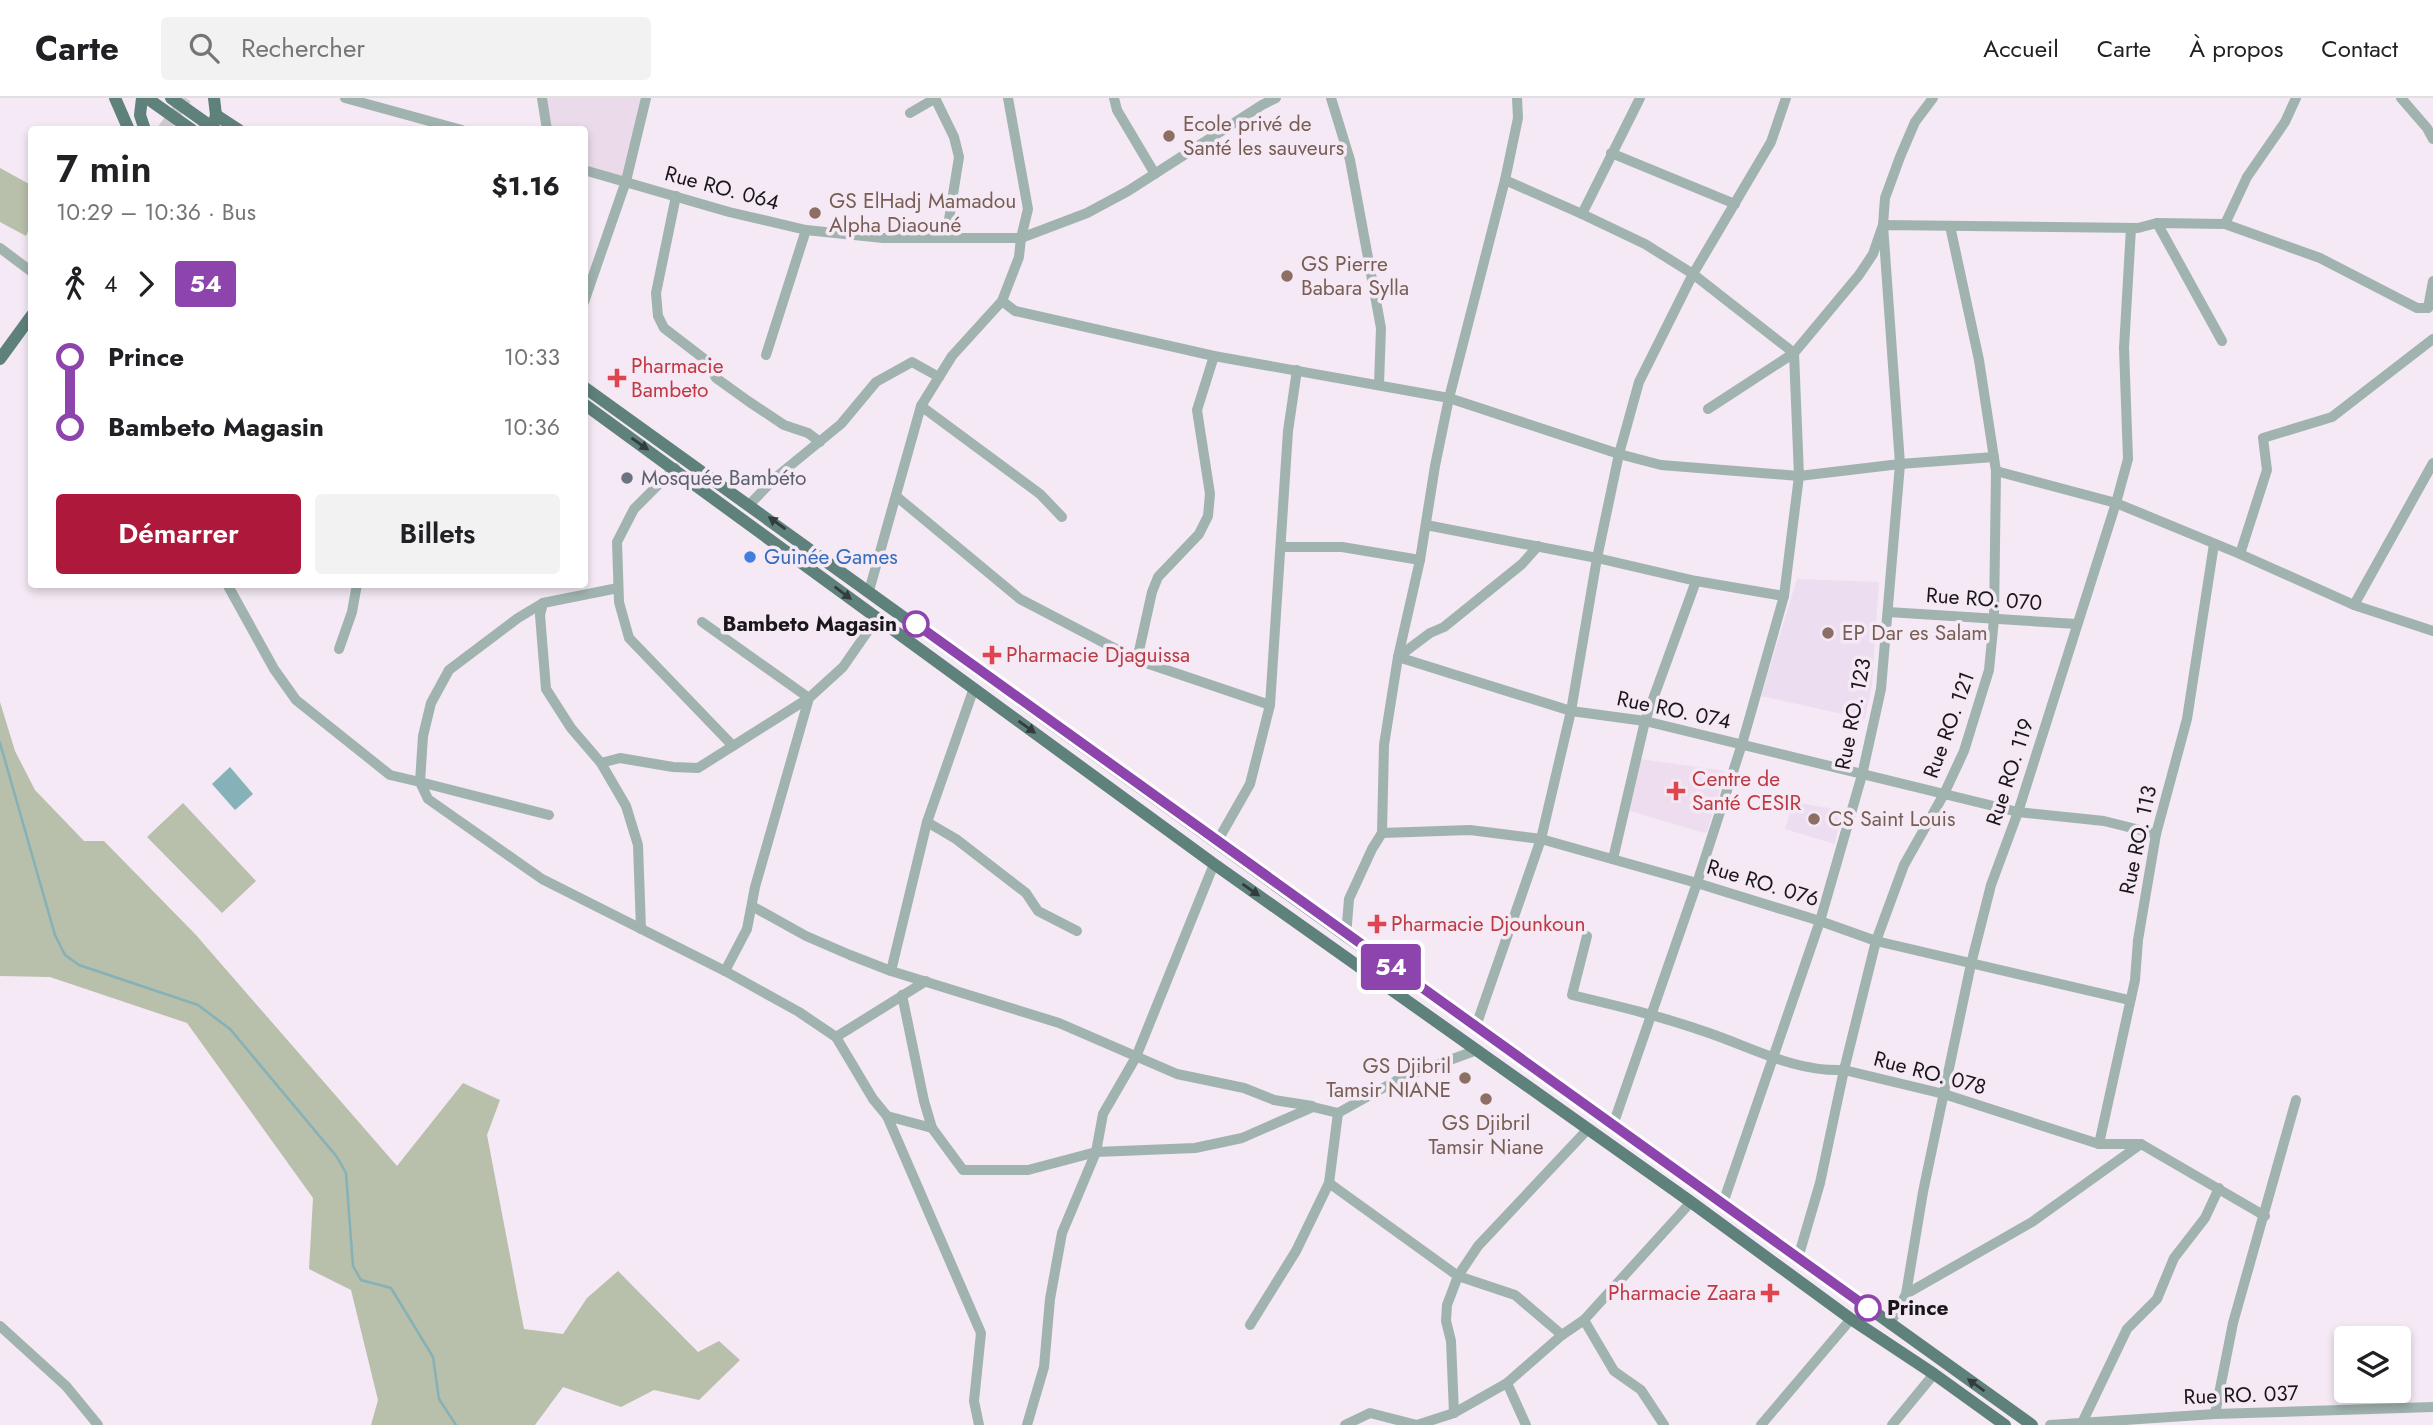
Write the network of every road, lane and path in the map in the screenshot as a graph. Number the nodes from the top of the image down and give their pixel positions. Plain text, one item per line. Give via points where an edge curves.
1 (118, 98) edge
2 (145, 98) edge
3 (171, 98) edge
4 (214, 98) edge
5 (222, 98) edge
6 (345, 98) edge
7 (542, 98) edge
8 (646, 98) edge
9 (935, 98) edge
10 (1008, 98) edge
11 (1114, 98) edge
12 (1276, 98) edge
13 (1331, 98) edge
14 (1517, 98) edge
15 (1640, 98) edge
16 (1786, 98) edge
17 (1933, 98) edge
18 (2296, 98) edge
19 (2401, 98) edge
20 (1262, 101) edge
21 (910, 113) dead end
22 (217, 123) edge
23 (142, 125) edge
24 (128, 126) edge
25 (186, 126) edge
26 (447, 126) edge
27 (546, 126) edge
28 (2433, 139) edge
29 (1611, 153) junction
30 (588, 171) edge
31 (1155, 174) junction
32 (1505, 180) junction
33 (626, 181) junction
34 (676, 196) junction
35 (1735, 204) junction
36 (1581, 214) junction
37 (2157, 223) junction
38 (2225, 224) junction
39 (1883, 225) junction
40 (1950, 226) junction
41 (2131, 228) junction
42 (806, 230) junction
43 (946, 238) junction
44 (1021, 238) junction
45 (0, 248) edge
46 (28, 269) edge
47 (1693, 274) junction
48 (2433, 281) edge
49 (588, 290) edge
50 (1002, 301) junction
51 (2431, 312) edge
52 (28, 320) edge
53 (2433, 339) edge
54 (2222, 341) dead end
55 (1794, 353) junction
56 (766, 355) dead end
57 (1214, 356) junction
58 (0, 359) edge
59 (1297, 370) junction
60 (939, 377) junction
61 (1379, 384) junction
62 (588, 390) edge
63 (1450, 398) junction
64 (920, 406) junction
65 (588, 407) edge
66 (1708, 409) dead end
67 (820, 442) junction
68 (1619, 454) junction
69 (1994, 457) junction
70 (2433, 463) edge
71 (1900, 464) junction
72 (675, 468) junction
73 (1996, 471) junction
74 (1799, 476) junction
75 (896, 496) junction
76 (2116, 503) junction
77 (750, 504) junction
78 (1062, 517) dead end
79 (1426, 525) junction
80 (2214, 544) junction
81 (1538, 546) junction
82 (1282, 547) junction
83 (2240, 554) junction
84 (1597, 558) junction
85 (1420, 560) junction
86 (1696, 581) junction
87 (230, 588) edge
88 (356, 588) edge
89 (618, 588) junction
90 (869, 591) junction
91 (1784, 596) junction
92 (543, 603) junction
93 (2354, 606) junction
94 (1888, 612) junction
95 (877, 618) junction
96 (1994, 619) junction
97 (702, 622) dead end
98 (2077, 624) junction
99 (2433, 631) edge
100 (339, 649) dead end
101 (1398, 657) junction
102 (1137, 660) junction
103 (974, 688) junction
104 (809, 698) junction
105 (1270, 705) junction
106 (1571, 711) junction
107 (1645, 721) junction
108 (1742, 744) junction
109 (733, 746) junction
110 (601, 763) junction
111 (1862, 775) junction
112 (421, 782) junction
113 (1944, 794) junction
114 (2018, 812) junction
115 (549, 815) dead end
116 (927, 822) junction
117 (1382, 833) junction
118 (2156, 834) junction
119 (1541, 839) junction
120 (1217, 842) junction
121 (1613, 859) junction
122 (1214, 864) junction
123 (1697, 883) junction
124 (752, 906) junction
125 (1820, 921) junction
126 (641, 929) junction
127 (1077, 931) dead end
128 (1346, 936) junction
129 (1587, 936) dead end
130 (1876, 941) junction
131 (1971, 964) junction
132 (724, 971) junction
133 (891, 971) junction
134 (926, 981) junction
135 (902, 995) junction
136 (2129, 1000) junction
137 (1652, 1014) junction
138 (1476, 1026) junction
139 (836, 1037) junction
140 (1477, 1050) junction
141 (1136, 1057) junction
142 (1773, 1059) junction
143 (1844, 1070) junction
144 (1944, 1094) junction
145 (2296, 1100) dead end
146 (1313, 1107) junction
147 (1338, 1113) junction
148 (887, 1116) junction
149 (1613, 1125) junction
150 (932, 1128) junction
151 (1588, 1129) junction
152 (2141, 1143) junction
153 (2099, 1144) junction
154 (1096, 1152) junction
155 (1329, 1182) junction
156 (2219, 1188) junction
157 (1691, 1202) junction
158 (1723, 1203) junction
159 (2265, 1216) junction
160 (1798, 1258) junction
161 (1458, 1276) junction
162 (1906, 1294) junction
163 (1851, 1319) junction
164 (1584, 1320) junction
165 (1890, 1324) junction
166 (1250, 1325) dead end
167 (0, 1326) edge
168 (1562, 1335) junction
169 (1934, 1374) junction
170 (1507, 1382) junction
171 (2433, 1407) edge
172 (1454, 1413) junction
173 (2228, 1413) junction
174 (2216, 1414) junction
175 (1390, 1422) edge
176 (2082, 1423) junction
177 (97, 1425) edge
178 (979, 1425) edge
179 (1027, 1425) edge
180 (1345, 1425) edge
181 (1526, 1425) edge
182 (1664, 1425) edge
183 (1761, 1425) edge
184 (1892, 1425) edge
185 (2005, 1425) edge
186 (2032, 1425) edge
187 (2050, 1425) edge
188 (2226, 1425) edge

1 - 23 main road
1 - 24 main road
2 - 23 main road
2 - 25 main road, bridge
3 - 22 main road, bridge
4 - 22 main road
5 - 22 main road
6 - 26 street
7 - 27 street
8 - 33 street
9 - 21 street
9 - 43 street via 959,157
10 - 44 street via 1028,209
11 - 31 street
12 - 20 street, Rue RO. 064
13 - 61 street via 1350,160 1381,328
14 - 32 street via 1518,118
15 - 29 street
16 - 35 street via 1770,142
17 - 39 street, Rue RO. 123 via 1915,122 1900,157 1885,198
18 - 38 street via 2247,177
19 - 28 street
20 - 31 street, Rue RO. 064
29 - 35 street
29 - 36 street
30 - 33 street, Rue RO. 064
31 - 44 street, Rue RO. 064 via 1087,213
32 - 36 street
32 - 63 street
33 - 34 street, Rue RO. 064
33 - 49 street
34 - 42 street, Rue RO. 064
34 - 67 street via 656,293 664,328 707,360 716,378 784,425
35 - 47 street
36 - 47 street
37 - 38 street
37 - 41 street
37 - 54 street
38 - 51 street via 2320,258
39 - 40 street
39 - 55 street via 1873,254 1859,275
39 - 71 street, Rue RO. 123
40 - 41 street
40 - 69 street, Rue RO. 121
41 - 76 street, Rue RO. 119 via 2124,348 2128,459
42 - 43 street, Rue RO. 064 via 883,238
42 - 56 street
43 - 44 street, Rue RO. 064
44 - 50 street via 1019,257
45 - 46 street
47 - 55 street
47 - 68 street via 1639,382
48 - 51 street
50 - 57 street via 1016,311
50 - 60 street
52 - 58 main road
53 - 83 street via 2332,417 2263,438 2267,470
55 - 66 street
55 - 74 street
57 - 59 street
57 - 102 street via 1197,410 1210,494 1208,516 1199,534 1158,577
59 - 61 street
59 - 82 street via 1288,431
60 - 64 street
60 - 67 street via 912,362 876,382
61 - 63 street
62 - 77 main road
63 - 68 street
63 - 79 street
64 - 75 street
64 - 78 street via 1040,494
65 -> 72 main road
67 - 77 street
68 - 74 street via 1661,465
68 - 84 street
69 - 71 street
69 - 73 street, Rue RO. 121
70 - 93 street
71 - 74 street
71 - 94 street, Rue RO. 123
72 - 89 street via 634,509 617,542
72 -> 95 main road
73 - 76 street
73 - 96 street, Rue RO. 121
74 - 91 street
75 - 90 street
75 - 102 street via 1020,599
76 - 80 street
76 - 98 street, Rue RO. 119
90 -> 77 main road
79 - 81 street
79 - 85 street
80 - 83 street
80 - 118 street, Rue RO. 113 via 2187,719
81 - 84 street
81 - 101 street via 1444,627
82 - 85 street via 1342,547
82 - 105 street
83 - 93 street
84 - 86 street
84 - 106 street
85 - 101 street
86 - 91 street
86 - 107 street
87 - 112 street via 296,700 390,775
88 - 100 street
89 - 92 street
89 - 109 street via 629,638
90 - 120 main road
91 - 108 street
92 - 110 street via 546,689 570,728
92 - 112 street via 449,670 431,703 423,736
93 - 99 street
94 - 96 street, Rue RO. 070
94 - 111 street, Rue RO. 123 via 1881,689
95 - 103 main road
95 - 104 street via 843,667
96 - 98 street, Rue RO. 070
96 - 113 street, Rue RO. 121 via 1989,670 1964,751
97 - 104 street
98 - 114 street, Rue RO. 119
101 - 106 street, Rue RO. 074
101 - 117 street via 1384,745
102 - 105 street
103 - 116 street
103 -> 122 main road
104 - 109 street
104 - 124 street
105 - 120 street via 1250,784
106 - 107 street, Rue RO. 074
106 - 119 street
107 - 108 street, Rue RO. 074
107 - 121 street
108 - 111 street, Rue RO. 074
108 - 123 street
109 - 110 street via 698,768 620,758
110 - 126 street via 626,806 638,845
111 - 113 street, Rue RO. 074
111 - 125 street, Rue RO. 123
112 - 115 street
112 - 126 street via 428,799 542,879
113 - 114 street, Rue RO. 074
113 - 130 street, Rue RO. 121 via 1904,865
114 - 118 street, Rue RO. 074 via 2104,821
114 - 131 street, Rue RO. 119 via 1991,885
116 - 127 street via 1026,893 1038,911
116 - 133 street
117 - 119 street, Rue RO. 076 via 1470,830
117 - 128 street via 1349,899
118 - 136 street, Rue RO. 113
119 - 121 street, Rue RO. 076
119 - 138 street
120 - 128 main road
121 - 123 street, Rue RO. 076
122 -> 140 main road
122 - 141 street
123 - 125 street, Rue RO. 076
123 - 137 street
124 - 132 street via 747,929
124 - 133 street via 806,936
125 - 130 street, Rue RO. 076
125 - 142 street, Rue RO. 123
126 - 132 street
128 - 138 main road
129 - 137 street, Rue RO. 078 via 1572,995
130 - 131 street, Rue RO. 076
130 - 143 street, Rue RO. 121
131 - 136 street, Rue RO. 076
131 - 144 street, Rue RO. 119
132 - 139 street
133 - 134 street
134 - 135 street
134 - 141 street via 1059,1023
135 - 139 street
135 - 150 street
136 - 153 street, Rue RO. 113
137 - 142 street, Rue RO. 078
137 - 149 street
138 - 149 main road
139 - 148 street
140 - 147 street via 1401,1078
140 - 151 main road
141 - 146 street via 1177,1074
141 - 154 street via 1103,1114
142 - 143 street, Rue RO. 078
142 - 158 street, Rue RO. 123
143 - 144 street, Rue RO. 078
143 - 160 street, Rue RO. 121 via 1820,1183
144 - 153 street, Rue RO. 078
144 - 162 street, Rue RO. 119
145 - 159 street
146 - 147 street
146 - 154 street via 1242,1138 1195,1147
147 - 155 street
148 - 150 street
148 - 178 street via 981,1333 974,1401
149 - 158 main road
150 - 154 street via 963,1170 1028,1170
151 - 157 main road
151 - 161 street via 1478,1246
152 - 153 street, Rue RO. 078
152 - 156 street
152 - 162 street via 2071,1197
154 - 179 street via 1062,1233 1044,1367
155 - 161 street
155 - 166 street via 1296,1251
156 - 159 street
156 - 176 street via 2205,1218 2174,1258 2157,1299 2127,1329
157 - 163 main road
157 - 164 street
158 - 160 main road
159 - 174 street via 2233,1323
160 - 165 main road
161 - 168 street via 1515,1295
161 - 172 street via 1446,1321
162 - 165 street, Rue RO. 119
163 - 169 main road
163 - 183 street
164 - 168 street
164 - 182 street via 1614,1371 1641,1390
186 -> 165 main road
167 - 177 street via 66,1386
168 - 170 street
169 - 184 street
169 - 185 main road
170 - 172 street
170 - 181 street
171 - 173 street, Rue RO. 037
172 - 175 street via 1416,1425
173 - 174 street, Rue RO. 037
173 - 188 street
174 - 176 street, Rue RO. 037
175 - 180 street via 1370,1412
176 - 187 street, Rue RO. 037

